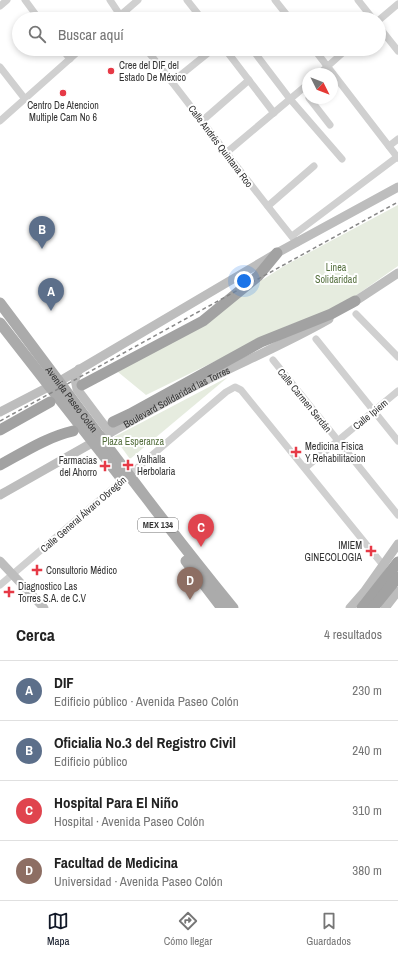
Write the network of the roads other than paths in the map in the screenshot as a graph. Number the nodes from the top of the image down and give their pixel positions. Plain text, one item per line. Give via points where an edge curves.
1 (6, 0) edge
2 (25, 0) edge
3 (110, 0) edge
4 (138, 0) edge
5 (187, 0) edge
6 (275, 0) edge
7 (358, 0) edge
8 (398, 2) edge
9 (0, 6) edge
10 (34, 12) edge
11 (117, 12) edge
12 (126, 12) edge
13 (196, 12) edge
14 (284, 12) edge
15 (367, 12) edge
16 (386, 13) edge
17 (386, 36) edge
18 (398, 51) edge
19 (68, 56) edge
20 (74, 56) edge
21 (152, 56) edge
22 (204, 56) edge
23 (230, 56) edge
24 (257, 56) edge
25 (320, 56) edge
26 (339, 56) edge
27 (70, 59) junction
28 (328, 66) junction
29 (0, 67) edge
30 (326, 68) edge
31 (249, 80) junction
32 (172, 82) junction
33 (302, 89) edge
34 (25, 99) junction
35 (290, 99) junction
36 (314, 104) edge
37 (274, 113) junction
38 (0, 120) edge
39 (202, 121) junction
40 (330, 124) dead end
41 (398, 139) edge
42 (389, 146) junction
43 (226, 153) junction
44 (398, 157) edge
45 (342, 159) dead end
46 (314, 166) dead end
47 (398, 187) edge
48 (268, 206) junction
49 (294, 240) junction
50 (277, 254) junction
51 (398, 273) edge
52 (355, 301) joint
53 (0, 303) edge
54 (356, 314) dead end
55 (0, 323) edge
56 (316, 339) dead end
57 (398, 357) edge
58 (273, 360) dead end
59 (79, 369) junction
60 (55, 384) junction
61 (82, 385) dead end
62 (398, 391) edge
63 (50, 402) dead end
64 (374, 411) junction
65 (0, 412) edge
66 (0, 430) edge
67 (73, 431) dead end
68 (104, 434) junction
69 (338, 441) junction
70 (398, 441) edge
71 (0, 465) edge
72 (305, 468) junction
73 (126, 478) junction
74 (0, 495) edge
75 (398, 515) edge
76 (177, 544) junction
77 (398, 544) edge
78 (0, 561) edge
79 (398, 562) edge
80 (383, 565) junction
81 (12, 575) junction
82 (398, 577) edge
83 (0, 585) edge
84 (398, 591) edge
85 (44, 608) edge
86 (222, 608) edge
87 (233, 608) edge
88 (350, 608) edge
89 (362, 608) edge
90 (373, 608) edge
91 (385, 608) edge

1 - 9 street
2 - 10 street
3 - 11 street
4 - 12 street
5 - 13 street
6 - 14 street
7 - 15 street
8 - 16 street
17 - 18 street
19 - 27 street
20 - 27 street
21 - 32 street, Calle Andrés Quintana Roo
22 - 32 street
23 - 31 street
24 - 35 street
25 - 28 street
26 - 28 street
27 - 34 street
28 - 30 street
28 - 42 street
29 - 34 street
31 - 37 street
31 - 39 street
32 - 39 street, Calle Andrés Quintana Roo
33 - 35 street
34 - 38 street
35 - 37 street
35 - 45 street
36 - 40 street
37 - 43 street
39 - 43 street, Calle Andrés Quintana Roo
41 - 42 street
42 - 44 street
43 - 48 street, Calle Andrés Quintana Roo
44 - 49 street
46 - 48 street
47 - 49 main road
48 - 49 street, Calle Andrés Quintana Roo
49 - 50 main road
50 - 59 main road
50 - 61 highway via 258,276 203,321
51 - 52 main road, Boulevard Solidaridad las Torres
52 - 68 highway, Boulevard Solidaridad las Torres via 331,314 261,342 130,414
53 - 60 main road, Avenida Paseo Colón / MEX 134
54 - 57 street
55 - 60 main road, Avenida Paseo Colón / MEX 134
56 - 64 street
58 - 69 street, Calle Carmen Serdán
59 - 60 main road
59 - 68 main road via 75,379 79,393
60 - 65 main road
60 - 68 main road, Avenida Paseo Colón / MEX 134
62 - 64 street, Calle Ipiem
63 - 66 highway
64 - 69 street, Calle Ipiem
64 - 70 street
67 - 71 highway via 45,440
68 - 73 main road, Avenida Paseo Colón / MEX 134
68 - 74 main road, Boulevard Solidaridad las Torres
69 - 72 street, Calle Ipiem
69 - 75 street, Calle Carmen Serdán
72 - 73 street, Calle General Álvaro Obregón via 241,390 235,387
72 - 80 street
73 - 76 main road, Avenida Paseo Colón / MEX 134
73 - 81 street, Calle General Álvaro Obregón
76 - 86 main road, Avenida Paseo Colón / MEX 134
76 - 87 main road, Avenida Paseo Colón / MEX 134
77 - 80 main road
78 - 81 main road
79 - 89 highway
80 - 88 main road
81 - 83 street, Calle General Álvaro Obregón
81 - 85 main road
82 - 90 highway
84 - 91 main road

